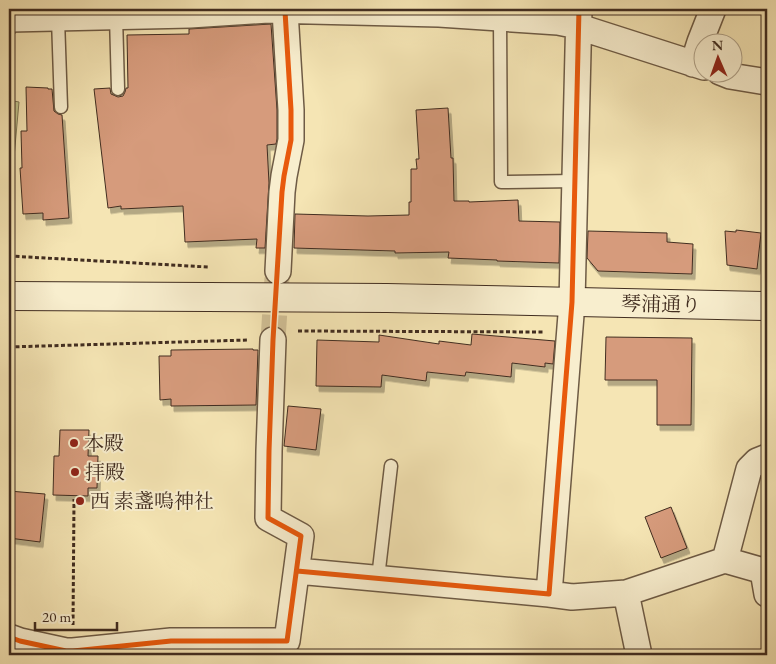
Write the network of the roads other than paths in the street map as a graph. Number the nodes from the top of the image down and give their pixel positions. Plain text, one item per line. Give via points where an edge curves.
1 (713, 9) edge
2 (274, 10) edge
3 (470, 13) edge
4 (22, 16) edge
5 (116, 16) junction
6 (58, 18) junction
7 (500, 18) junction
8 (579, 18) edge
9 (704, 32) edge
10 (694, 64) edge
11 (744, 78) edge
12 (767, 82) edge
13 (118, 89) dead end
14 (61, 107) dead end
15 (575, 181) junction
16 (278, 271) tunnel mouth
17 (9, 296) edge
18 (564, 302) junction
19 (767, 306) edge
20 (273, 340) tunnel mouth
21 (767, 457) edge
22 (390, 466) dead end
23 (725, 560) junction
24 (297, 571) junction
25 (378, 578) junction
26 (766, 579) edge
27 (626, 593) junction
28 (549, 594) junction
29 (9, 637) edge
30 (286, 648) edge
31 (69, 652) edge
32 (639, 655) edge

1 - 9 street
2 - 3 street
2 - 5 street
2 - 16 street via 290,110 291,140 282,192
3 - 7 street
4 - 6 street
5 - 6 street
5 - 13 lane
6 - 14 lane
7 - 8 street via 558,22
7 - 15 lane via 501,182
8 - 10 street
8 - 15 street
11 - 12 street
15 - 18 street
17 - 18 street, 琴浦通り
18 - 19 street, 琴浦通り
18 - 28 street
20 - 24 street via 268,518 301,536
21 - 23 street via 748,469
22 - 25 lane
23 - 26 street
23 - 27 street
24 - 25 street
24 - 30 street
25 - 28 street
27 - 28 street
27 - 32 street
29 - 31 street
30 - 31 street via 171,641

